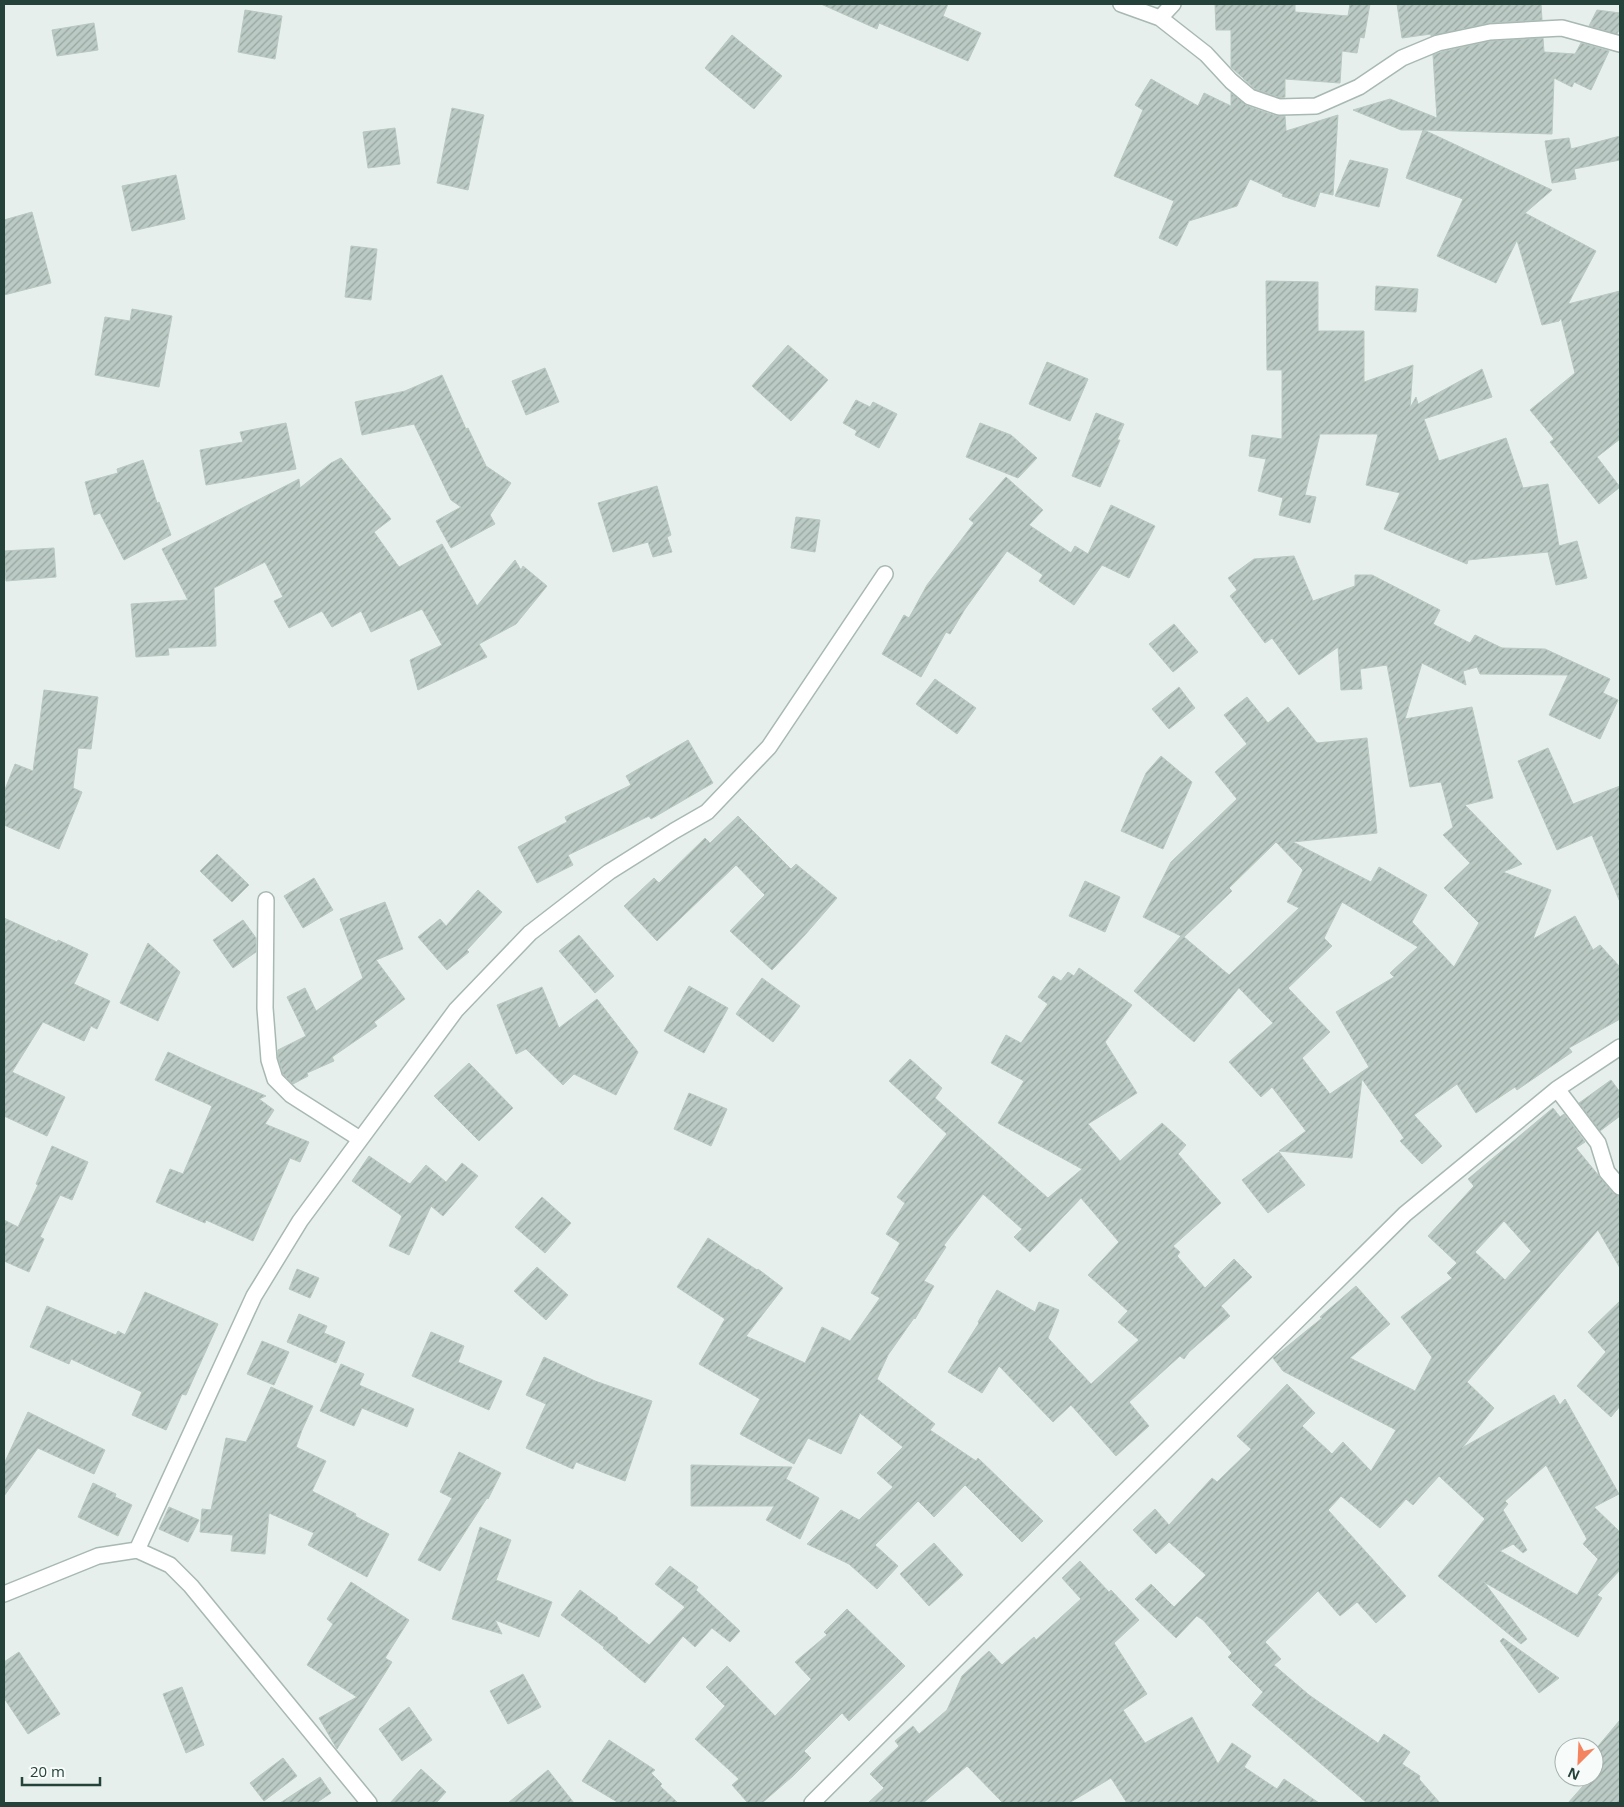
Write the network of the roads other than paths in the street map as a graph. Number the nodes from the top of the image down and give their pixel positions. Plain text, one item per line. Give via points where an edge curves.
1 (1121, 4) edge
2 (1173, 4) edge
3 (1160, 18) junction
4 (1620, 44) edge
5 (885, 574) dead end
6 (266, 900) dead end
7 (1620, 1047) edge
8 (1557, 1089) junction
9 (360, 1139) junction
10 (1620, 1187) edge
11 (137, 1550) junction
12 (4, 1594) edge
13 (370, 1803) edge
14 (812, 1803) edge

1 - 3 street
2 - 3 street
3 - 4 street via 1206,54 1250,97 1279,107 1316,106 1359,87 1402,58 1438,43 1490,32 1562,28
5 - 9 street via 769,747 707,812 609,872 530,933 456,1010
6 - 9 street via 265,1008 269,1060 275,1080 291,1096
7 - 8 street
8 - 10 street via 1598,1143 1607,1172
8 - 14 street via 1405,1214
9 - 11 street via 300,1221 254,1296
11 - 12 street via 98,1556
11 - 13 street via 170,1565 191,1586

